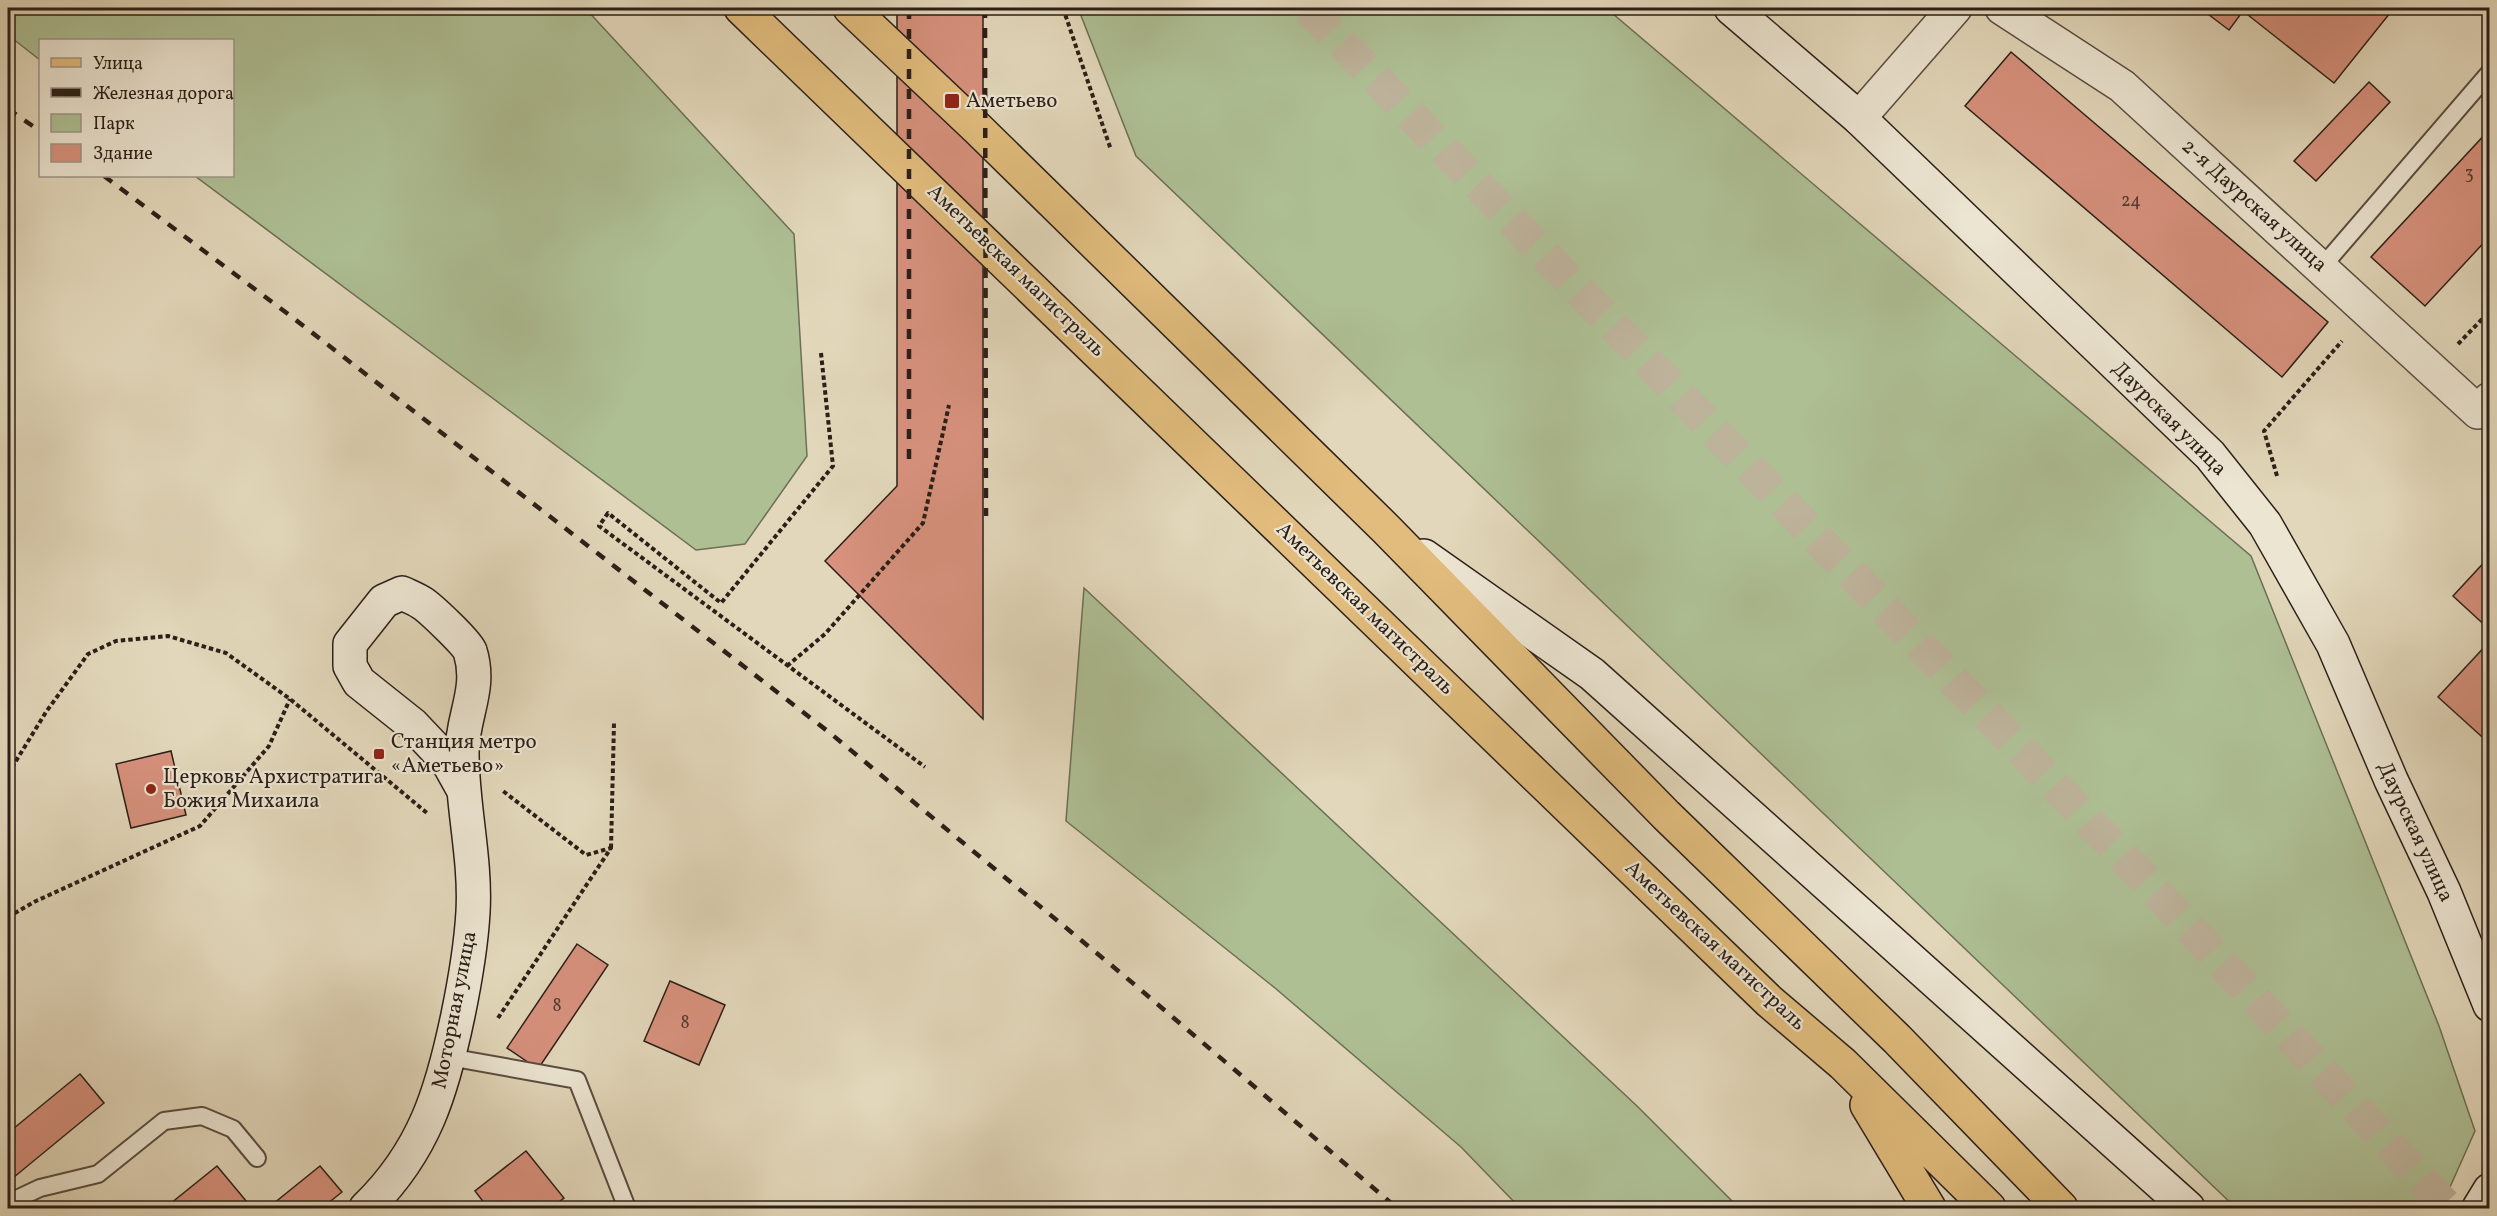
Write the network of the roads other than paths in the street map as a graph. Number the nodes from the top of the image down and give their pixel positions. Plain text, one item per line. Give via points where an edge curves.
1 (741, 8) edge
2 (850, 8) edge
3 (1731, 8) edge
4 (1955, 8) edge
5 (2002, 8) edge
6 (2490, 72) edge
7 (1859, 118) junction
8 (2322, 267) junction
9 (2486, 412) edge
10 (1386, 529) junction
11 (463, 789) junction
12 (2490, 1005) edge
13 (459, 1059) junction
14 (1844, 1064) junction
15 (257, 1158) dead end
16 (2490, 1190) edge
17 (8, 1203) edge
18 (366, 1209) edge
19 (627, 1209) edge
20 (1929, 1209) edge
21 (1989, 1209) edge
22 (2061, 1209) edge
23 (2188, 1209) edge
24 (2479, 1209) edge

1 - 14 main road, Аметьевская магистраль via 1761,992
2 - 10 main road
3 - 7 street, Даурская улица
4 - 7 street
5 - 8 street, 2-я Даурская улица via 2122,86
6 - 8 lane
7 - 12 street, Даурская улица via 2210,455 2265,524 2333,644
8 - 9 street, 2-я Даурская улица
10 - 22 main road via 1666,815 1897,1039
10 - 23 street via 1592,674
11 - 11 street, Моторная улица via 462,751 476,680 470,648 422,603 402,593 384,601 350,644 350,666 359,682 413,725 448,762
11 - 13 street, Моторная улица via 473,911
13 - 18 street, Моторная улица via 413,1150
13 - 19 lane via 577,1080
14 - 20 main road
14 - 21 main road, Аметьевская магистраль
15 - 17 lane via 233,1129 202,1116 164,1121 98,1174 40,1188
16 - 24 street

